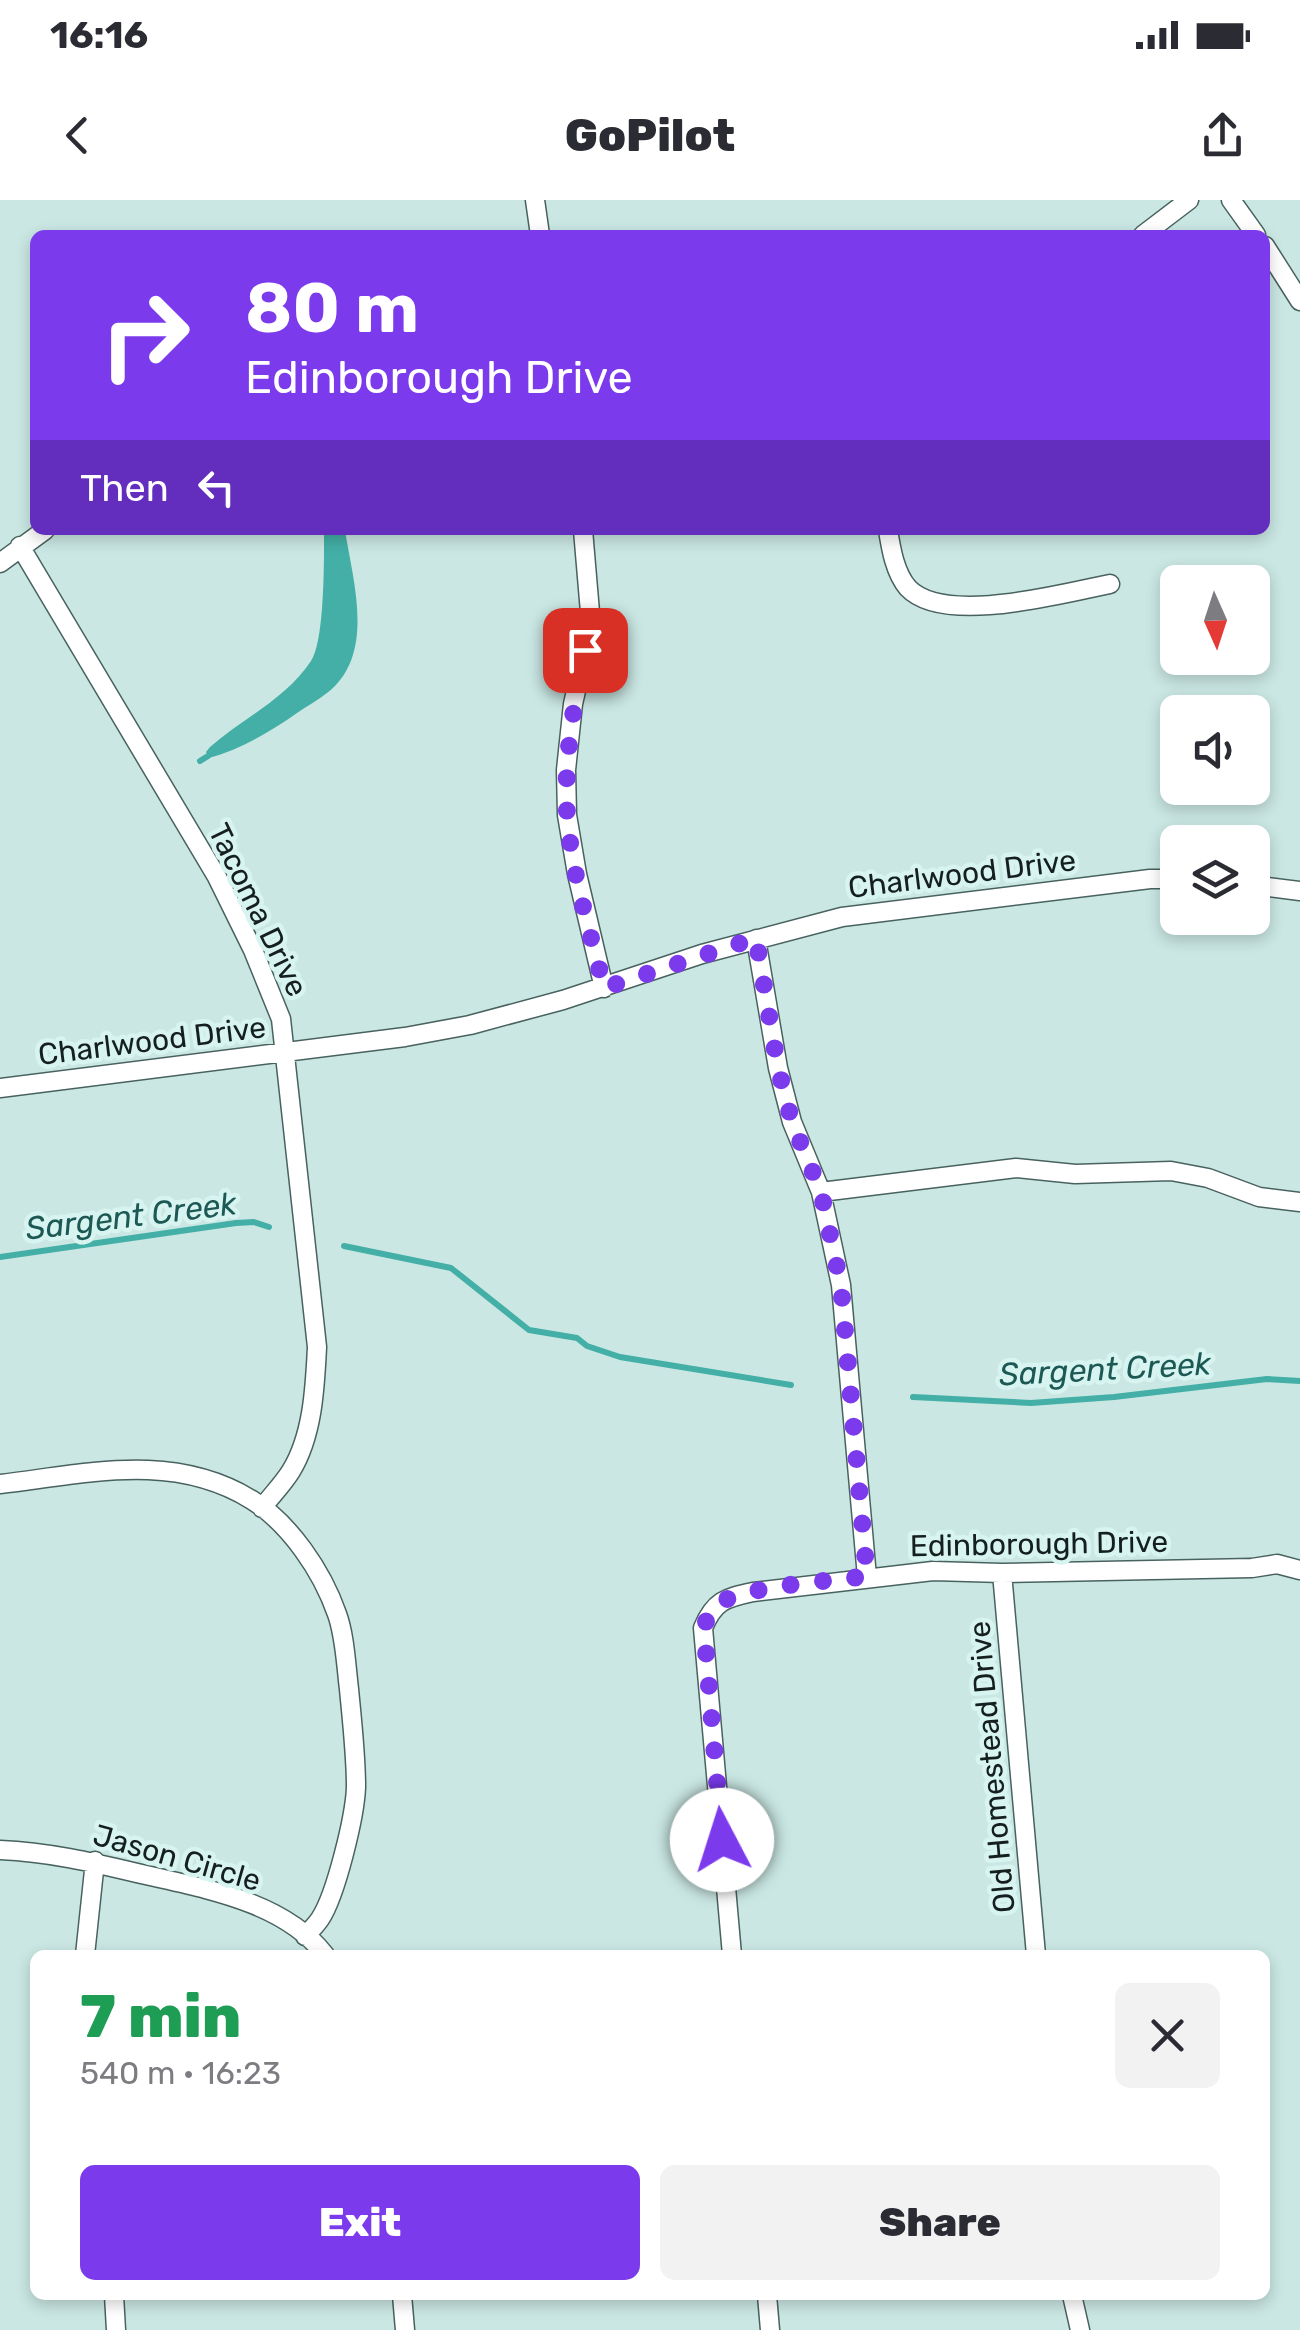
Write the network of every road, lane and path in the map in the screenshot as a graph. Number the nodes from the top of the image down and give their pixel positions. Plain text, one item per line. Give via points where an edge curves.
1 (535, 200) edge
2 (1188, 200) edge
3 (1231, 200) edge
4 (539, 230) edge
5 (1149, 230) edge
6 (1252, 230) edge
7 (1270, 254) edge
8 (1300, 301) edge
9 (38, 535) edge
10 (583, 535) edge
11 (889, 535) edge
12 (20, 546) junction
13 (0, 563) edge
14 (1110, 584) dead end
15 (1160, 879) edge
16 (1270, 888) edge
17 (1300, 892) edge
18 (756, 938) junction
19 (604, 988) junction
20 (286, 1052) junction
21 (0, 1088) edge
22 (821, 1192) junction
23 (1300, 1202) edge
24 (0, 1484) edge
25 (262, 1508) junction
26 (1300, 1570) edge
27 (1002, 1573) junction
28 (867, 1576) junction
29 (0, 1850) edge
30 (95, 1861) junction
31 (305, 1936) junction
32 (85, 1950) edge
33 (320, 1950) edge
34 (732, 1950) edge
35 (1036, 1950) edge
36 (114, 2300) edge
37 (402, 2300) edge
38 (767, 2300) edge
39 (1073, 2300) edge
40 (116, 2330) edge
41 (405, 2330) edge
42 (770, 2330) edge
43 (1080, 2330) edge

1 - 4 street
2 - 5 street
3 - 6 street
7 - 8 street
9 - 12 street
10 - 19 street via 591,624 574,704 567,815
11 - 14 street via 899,573 928,600 968,607
12 - 13 street
12 - 20 street, Tacoma Drive via 216,877 281,1019
15 - 18 street, Charlwood Drive via 842,916
16 - 17 street
18 - 19 street, Charlwood Drive
18 - 22 street via 782,1086
19 - 20 street, Charlwood Drive via 470,1025
20 - 21 street, Charlwood Drive
20 - 25 street, Tacoma Drive via 316,1376 292,1469
22 - 23 street via 1016,1168 1171,1171
22 - 28 street via 841,1286
24 - 25 street via 138,1468 185,1471
25 - 31 street via 286,1529 338,1615 353,1732 351,1822 322,1918
26 - 27 street, Edinborough Drive via 1277,1564
27 - 28 street, Edinborough Drive
27 - 35 street, Old Homestead Drive
28 - 34 street, Edinborough Drive via 730,1597 712,1608 704,1628
29 - 30 street, Jason Circle
30 - 31 street, Jason Circle via 238,1899
30 - 32 street
31 - 33 street, Jason Circle
36 - 40 street
37 - 41 street
38 - 42 street
39 - 43 street

